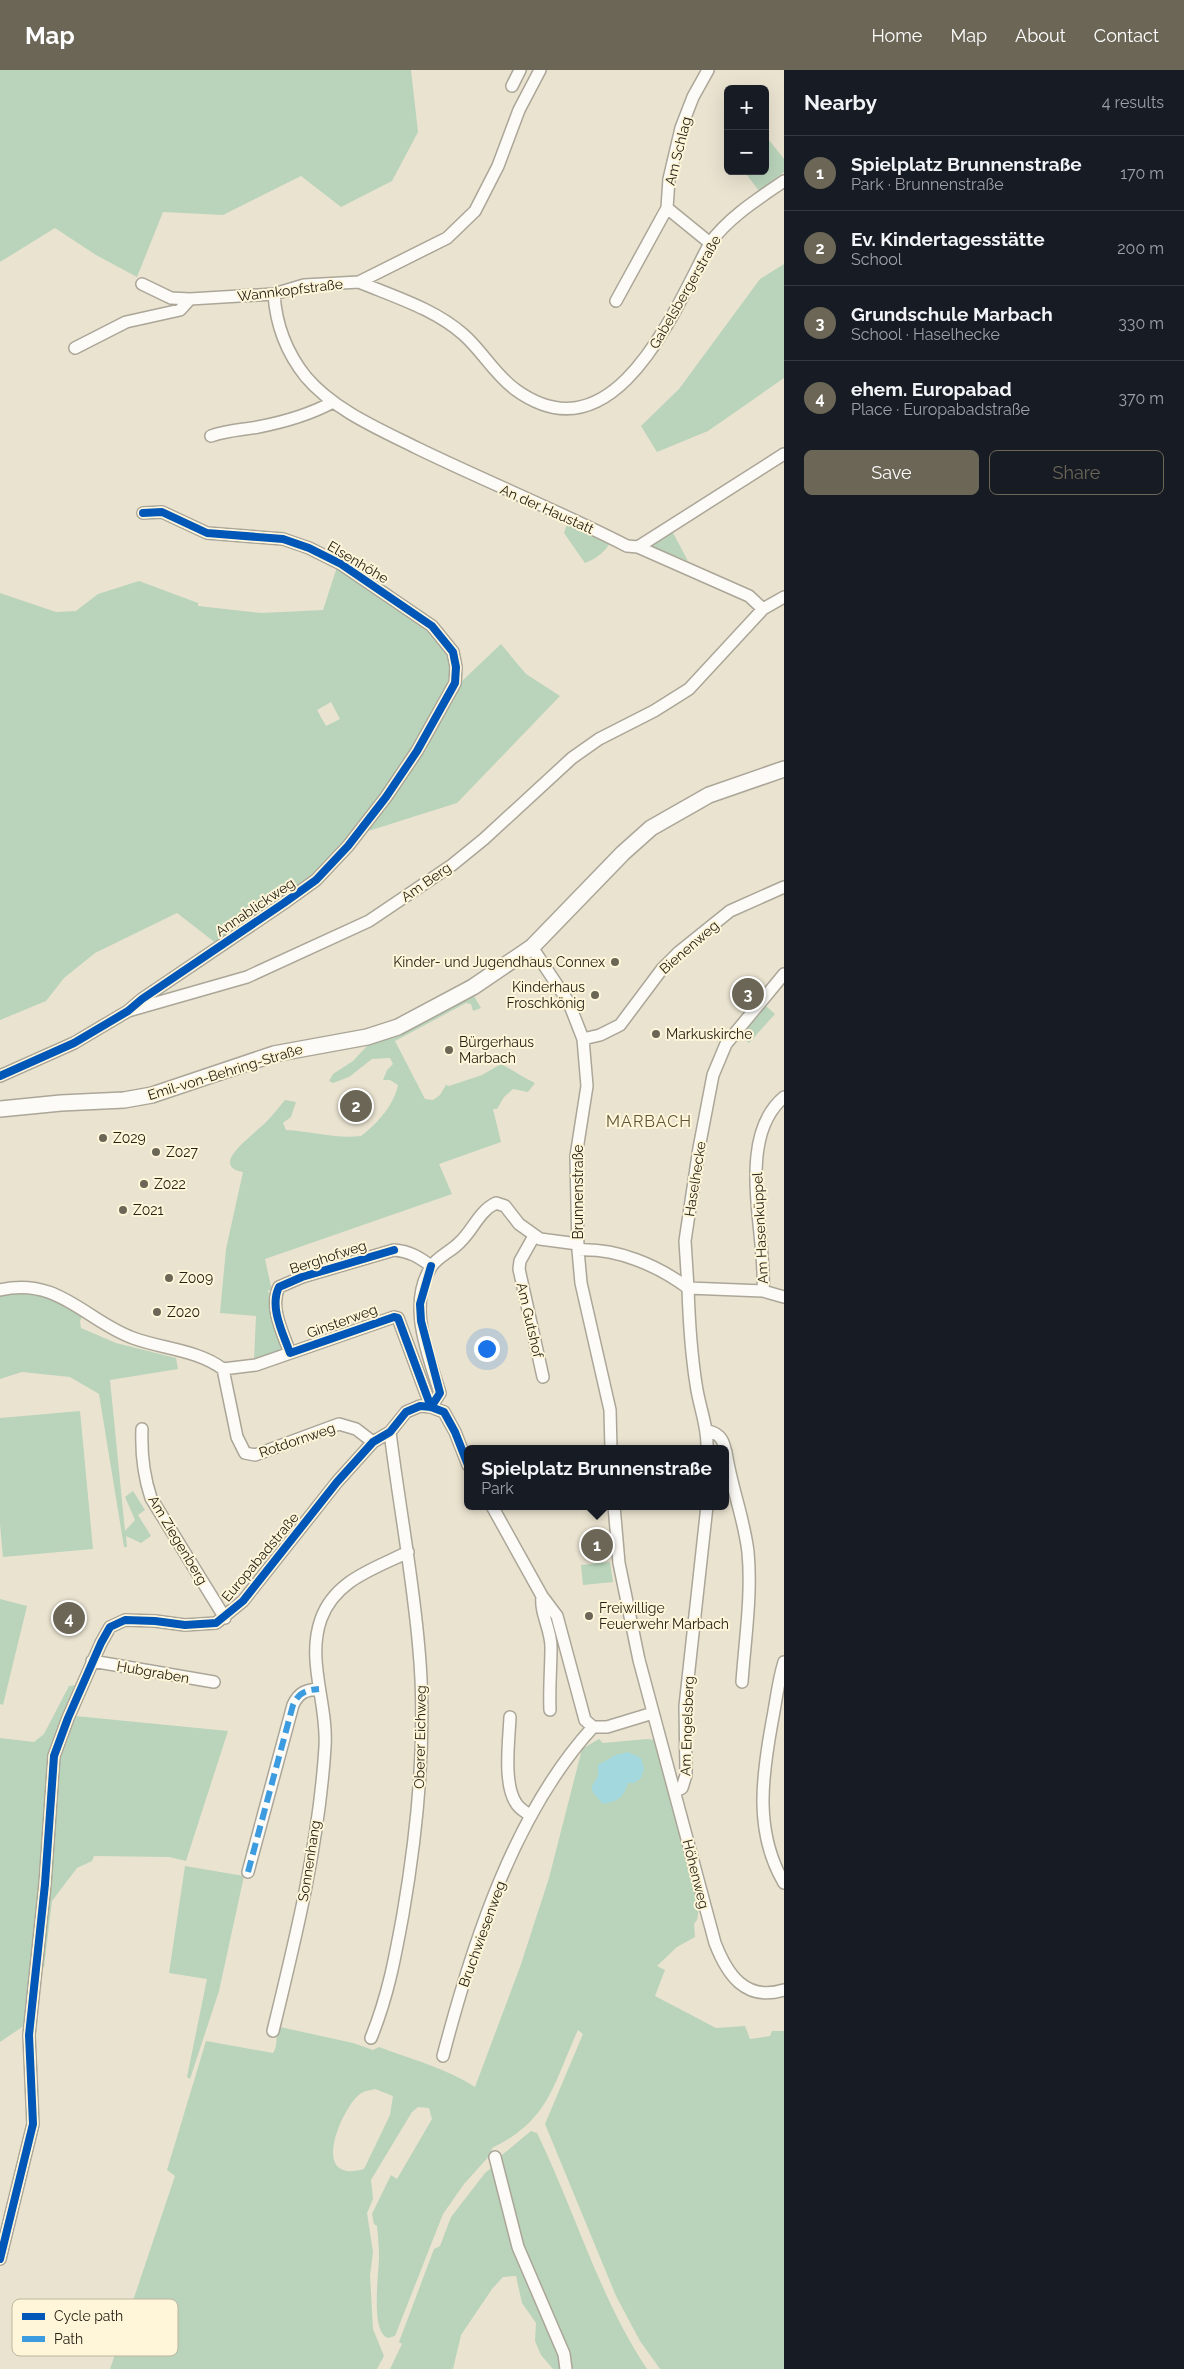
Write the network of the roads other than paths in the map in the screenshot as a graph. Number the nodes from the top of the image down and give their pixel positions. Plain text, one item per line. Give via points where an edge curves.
1 (520, 70) edge
2 (540, 70) edge
3 (708, 70) edge
4 (512, 86) dead end
5 (784, 181) edge
6 (668, 208) junction
7 (710, 242) junction
8 (360, 282) junction
9 (142, 284) dead end
10 (274, 294) junction
11 (190, 299) junction
12 (616, 301) dead end
13 (75, 348) dead end
14 (332, 402) junction
15 (211, 436) dead end
16 (784, 454) edge
17 (143, 513) dead end
18 (638, 547) junction
19 (784, 597) edge
20 (763, 609) junction
21 (455, 684) joint
22 (784, 769) edge
23 (784, 887) edge
24 (532, 947) junction
25 (784, 974) edge
26 (128, 1012) junction
27 (584, 1039) junction
28 (0, 1076) edge
29 (784, 1097) edge
30 (0, 1109) edge
31 (534, 1236) junction
32 (578, 1247) junction
33 (431, 1266) junction
34 (688, 1288) junction
35 (0, 1290) edge
36 (763, 1291) junction
37 (784, 1297) edge
38 (290, 1353) junction
39 (223, 1369) junction
40 (543, 1377) dead end
41 (431, 1407) junction
42 (142, 1429) dead end
43 (708, 1431) junction
44 (390, 1432) junction
45 (373, 1442) junction
46 (612, 1445) edge
47 (707, 1445) edge
48 (724, 1445) edge
49 (464, 1455) edge
50 (729, 1468) edge
51 (494, 1510) edge
52 (614, 1510) edge
53 (707, 1510) edge
54 (408, 1552) junction
55 (542, 1596) junction
56 (225, 1618) junction
57 (92, 1661) junction
58 (784, 1662) edge
59 (214, 1682) dead end
60 (742, 1682) dead end
61 (319, 1689) junction
62 (550, 1710) dead end
63 (654, 1713) junction
64 (510, 1717) dead end
65 (593, 1727) junction
66 (676, 1791) junction
67 (531, 1816) junction
68 (248, 1872) dead end
69 (784, 1882) edge
70 (784, 1990) edge
71 (274, 2031) dead end
72 (372, 2038) dead end
73 (443, 2056) dead end
74 (495, 2157) dead end
75 (0, 2259) edge
76 (566, 2369) edge

1 - 4 street
2 - 8 street via 475,210 447,238
3 - 6 street, Am Schlag via 681,128 669,179
5 - 7 street, Gabelsbergerstraße via 733,218
6 - 7 street
6 - 12 street, Am Schlag
7 - 8 street, Gabelsbergerstraße via 670,320 643,362 608,394 594,402 567,409 547,406 517,391 454,328 404,300
8 - 10 street, Wannkopfstraße via 304,285
9 - 11 street, Wannkopfstraße via 171,298
10 - 11 street, Wannkopfstraße
10 - 14 street, An der Haustatt via 276,318 289,352 306,377
11 - 13 street via 180,310 126,322
14 - 15 street via 312,413 277,423 228,430
14 - 18 street, An der Haustatt via 462,470 627,546
16 - 18 street
17 - 21 street, Elsenhöhe via 162,512 207,533 283,539 341,564 432,626 453,652
18 - 20 street, An der Haustatt via 749,596
19 - 20 street
20 - 26 street, Am Berg via 689,689 598,739 572,758 452,865 369,921 248,977
21 - 26 street, Annablickweg via 386,797 348,846 316,880 142,998
22 - 24 main road, Emil-von-Behring-Straße via 709,795 651,828 622,853
23 - 27 street, Bienenweg via 730,911 662,969 620,1025
24 - 27 street, Brunnenstraße via 569,1003
24 - 30 main road, Emil-von-Behring-Straße via 473,987 421,1016 367,1037 274,1054 152,1095
25 - 34 street, Haselhecke via 726,1044 713,1075 685,1241
26 - 28 street, Annablickweg via 74,1043
27 - 32 street, Brunnenstraße via 587,1086 576,1156
29 - 36 street, Am Hasenküppel via 769,1116 758,1146 759,1227 765,1269
31 - 32 street
31 - 33 street via 505,1206 496,1203 485,1210 461,1242
31 - 40 street, Am Gutshof via 520,1261 519,1270
32 - 34 street via 633,1259 665,1271
32 - 46 street, Brunnenstraße via 582,1283 610,1410
33 - 38 street, Berghofweg via 419,1256 394,1250 302,1276 279,1287 274,1297
33 - 41 street via 420,1304 424,1337 440,1393
34 - 36 street, Am Hasenküppel
34 - 43 street via 696,1387
35 - 39 street via 12,1287 41,1290 68,1299 122,1334 210,1359
36 - 37 street
38 - 39 street, Ginsterweg via 256,1365
38 - 41 street, Ginsterweg via 394,1316 398,1318
39 - 45 street, Rotdornweg via 237,1437 245,1453 255,1455 339,1424 356,1429
41 - 44 street via 420,1406 406,1412
41 - 49 street via 444,1412
42 - 56 street, Am Ziegenberg via 141,1454 151,1498
43 - 47 street
43 - 48 street via 716,1433
44 - 45 street, Europabadstraße
44 - 54 street, Oberer Eichweg
45 - 56 street, Europabadstraße via 337,1482 243,1601
50 - 60 street via 748,1551
51 - 55 street
52 - 63 street via 622,1579
53 - 66 street, Am Engelsberg via 685,1706 686,1775 682,1788
54 - 61 street, Sonnenhang via 352,1578 332,1597 316,1635
54 - 72 street, Oberer Eichweg via 421,1684 420,1780 410,1875 396,1956 389,1990
55 - 62 street via 541,1606 551,1646
55 - 65 street via 556,1616 584,1720
56 - 57 street, Europabadstraße via 216,1623 185,1626 125,1620 110,1627
57 - 59 street, Hubgraben
57 - 75 street, Europabadstraße via 54,1756 29,2035 33,2124
58 - 69 street via 762,1789 763,1820 771,1854
61 - 68 street via 300,1694 293,1705
61 - 71 street, Sonnenhang via 326,1724 325,1748 310,1864
63 - 65 street via 607,1727
63 - 66 street, Höhenweg
64 - 67 street via 511,1790 516,1803
65 - 67 street, Bruchwiesenweg via 569,1753
66 - 70 street, Höhenweg via 708,1920 723,1964 748,1989 766,1993
67 - 73 street, Bruchwiesenweg via 498,1884 482,1927
74 - 76 street via 518,2248 564,2354

